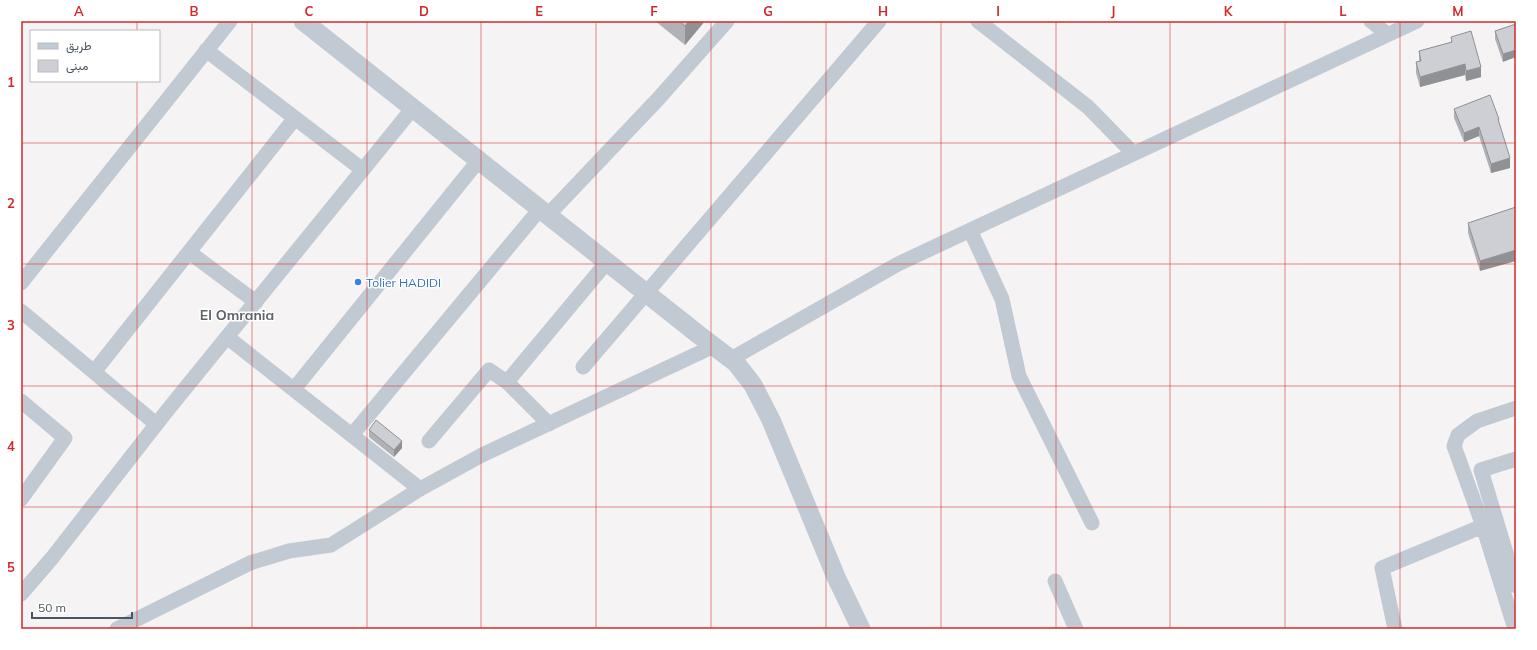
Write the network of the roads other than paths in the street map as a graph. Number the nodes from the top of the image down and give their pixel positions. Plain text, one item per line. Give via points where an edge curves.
1 (230, 21) edge
2 (303, 21) edge
3 (727, 21) edge
4 (879, 21) edge
5 (978, 21) edge
6 (1371, 21) edge
7 (1417, 21) edge
8 (1387, 34) junction
9 (206, 50) junction
10 (413, 108) junction
11 (295, 118) junction
12 (1133, 153) junction
13 (479, 160) junction
14 (363, 170) junction
15 (544, 212) junction
16 (970, 230) junction
17 (189, 252) junction
18 (608, 262) junction
19 (21, 283) edge
20 (646, 293) junction
21 (256, 302) junction
22 (21, 310) edge
23 (227, 337) junction
24 (714, 346) junction
25 (731, 359) junction
26 (583, 368) dead end
27 (94, 372) junction
28 (507, 382) junction
29 (294, 389) junction
30 (21, 401) edge
31 (1516, 408) edge
32 (156, 424) junction
33 (549, 424) junction
34 (352, 435) junction
35 (429, 440) dead end
36 (1516, 459) edge
37 (420, 489) junction
38 (21, 499) edge
39 (1092, 523) dead end
40 (1483, 526) junction
41 (1056, 581) dead end
42 (1516, 586) edge
43 (21, 594) edge
44 (117, 629) edge
45 (861, 629) edge
46 (1076, 629) edge
47 (1395, 629) edge
48 (1516, 629) edge

1 - 9 street
2 - 10 street
3 - 15 street via 659,98
4 - 20 street
5 - 12 street via 1088,107
6 - 8 street
7 - 8 street
8 - 12 street
9 - 11 street
9 - 19 street
10 - 13 street
10 - 14 street
11 - 14 street
11 - 17 street
12 - 16 street
13 - 15 street
13 - 29 street
14 - 21 street
15 - 18 street
15 - 34 street
16 - 25 street via 898,264
16 - 39 street via 1002,299 1019,376
17 - 21 street
17 - 27 street
18 - 20 street
18 - 28 street
20 - 24 street
20 - 26 street
21 - 23 street
22 - 27 street
23 - 29 street
23 - 32 street
24 - 25 street
24 - 33 street
25 - 45 street via 753,385 770,420 836,577
27 - 32 street
28 - 33 street
28 - 35 street via 489,370
29 - 34 street
30 - 38 street via 65,438
31 - 40 street via 1477,421 1458,435 1454,446
32 - 43 street
33 - 37 street via 482,455
34 - 37 street
36 - 42 street via 1481,470
37 - 44 street via 331,545 289,552 250,564
40 - 47 street via 1382,568
40 - 48 street
41 - 46 street

